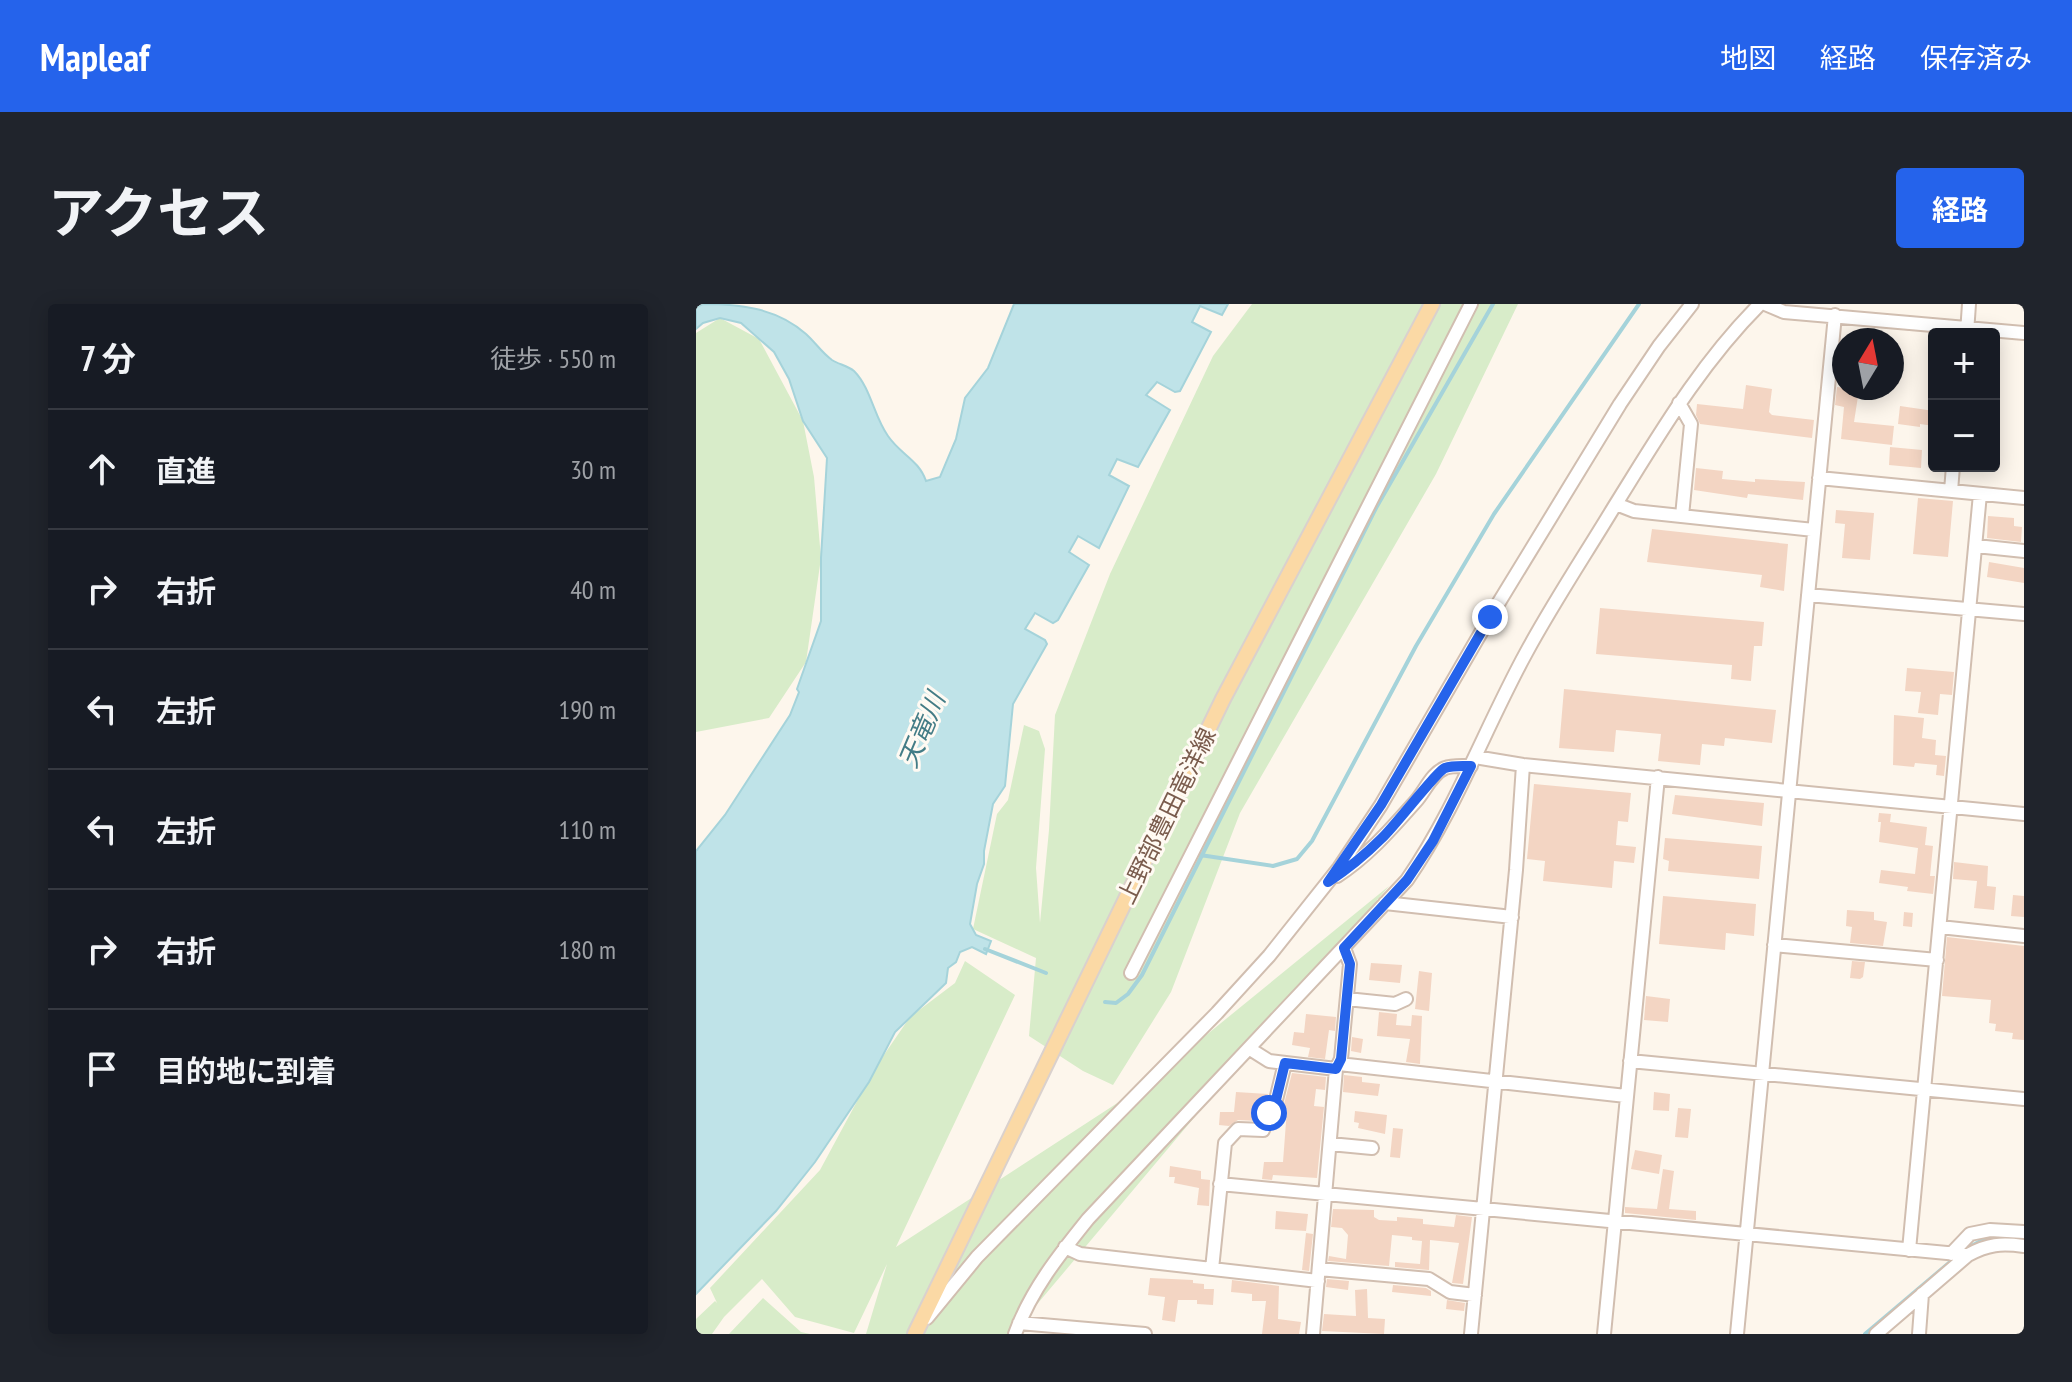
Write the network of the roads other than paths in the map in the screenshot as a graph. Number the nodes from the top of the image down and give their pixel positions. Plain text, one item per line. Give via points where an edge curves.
1 (1432, 304) edge
2 (1471, 304) edge
3 (1692, 304) edge
4 (1762, 304) edge
5 (1969, 304) edge
6 (1835, 315) junction
7 (1942, 328) edge
8 (1967, 328) edge
9 (2000, 332) edge
10 (2024, 333) edge
11 (1679, 403) junction
12 (1953, 472) edge
13 (1819, 478) junction
14 (1951, 491) junction
15 (1980, 494) junction
16 (2024, 498) edge
17 (1616, 504) junction
18 (1682, 516) junction
19 (1814, 530) junction
20 (1976, 546) junction
21 (2024, 551) edge
22 (1808, 595) junction
23 (1971, 609) junction
24 (2024, 614) edge
25 (1473, 762) junction
26 (1523, 765) junction
27 (1658, 777) junction
28 (1789, 789) junction
29 (1952, 807) junction
30 (2024, 814) edge
31 (1328, 882) junction
32 (1385, 903) junction
33 (1512, 917) junction
34 (1940, 927) junction
35 (2024, 936) edge
36 (1774, 945) junction
37 (1344, 948) junction
38 (1937, 960) junction
39 (1131, 973) dead end
40 (1347, 999) junction
41 (1406, 999) dead end
42 (1250, 1049) junction
43 (1630, 1061) junction
44 (1285, 1063) junction
45 (1338, 1066) junction
46 (1762, 1074) junction
47 (1496, 1081) junction
48 (1925, 1088) junction
49 (1626, 1096) junction
50 (2024, 1099) edge
51 (1330, 1144) junction
52 (1372, 1148) dead end
53 (1220, 1184) junction
54 (1325, 1194) junction
55 (1483, 1209) junction
56 (1614, 1222) junction
57 (2024, 1232) edge
58 (1746, 1234) junction
59 (2024, 1246) edge
60 (1065, 1247) junction
61 (1909, 1250) junction
62 (1958, 1255) junction
63 (1212, 1269) junction
64 (1318, 1275) junction
65 (1922, 1294) junction
66 (1475, 1295) junction
67 (1017, 1328) edge
68 (915, 1333) edge
69 (1145, 1334) edge
70 (1313, 1334) edge
71 (1471, 1334) edge
72 (1604, 1334) edge
73 (1737, 1334) edge
74 (1876, 1334) edge
75 (1919, 1334) edge

1 - 68 main road, 上野部豊田竜洋線 via 1223,699
2 - 39 street
3 - 31 street via 1620,404 1381,805
4 - 6 street via 1784,312
4 - 11 street via 1712,356
5 - 8 street
6 - 7 street
6 - 13 street
9 - 10 street
11 - 17 street
11 - 18 street via 1691,424
12 - 14 street
13 - 14 street
13 - 19 street
14 - 15 street
15 - 16 street
15 - 20 street
17 - 18 street
17 - 25 street via 1526,653
18 - 19 street
19 - 22 street
20 - 21 street
20 - 23 street
22 - 23 street
22 - 28 street
23 - 24 street
23 - 29 street
25 - 26 street
25 - 31 street via 1435,775 1384,837
25 - 32 street via 1433,841
26 - 27 street
26 - 33 street
27 - 28 street
27 - 43 street
28 - 29 street
28 - 36 street
29 - 30 street
29 - 34 street
31 - 68 street via 1217,1013 977,1257
32 - 33 street
32 - 37 street
33 - 47 street
34 - 35 street
34 - 38 street
36 - 38 street
36 - 46 street
37 - 40 street via 1350,964
37 - 42 street
38 - 48 street
40 - 41 street via 1395,1004
40 - 45 street
42 - 44 street via 1269,1061
42 - 60 street
43 - 46 street
43 - 49 street
44 - 45 street
44 - 53 street via 1263,1130 1238,1129 1225,1143
45 - 47 street
45 - 51 street
46 - 48 street
46 - 58 street
47 - 49 street
47 - 55 street
48 - 50 street
48 - 61 street
49 - 56 street
51 - 52 street
51 - 54 street
53 - 54 street
53 - 63 street
54 - 55 street
54 - 64 street
55 - 56 street
55 - 66 street
56 - 58 street
56 - 72 street
57 - 62 street via 1970,1234
58 - 61 street
58 - 73 street
59 - 62 street via 1998,1243
60 - 63 street via 1080,1254
60 - 67 street via 1034,1291
61 - 62 street
62 - 65 street
63 - 64 street
64 - 66 street via 1429,1279 1450,1292
64 - 70 street
65 - 74 street
65 - 75 street
66 - 71 street
67 - 69 street

